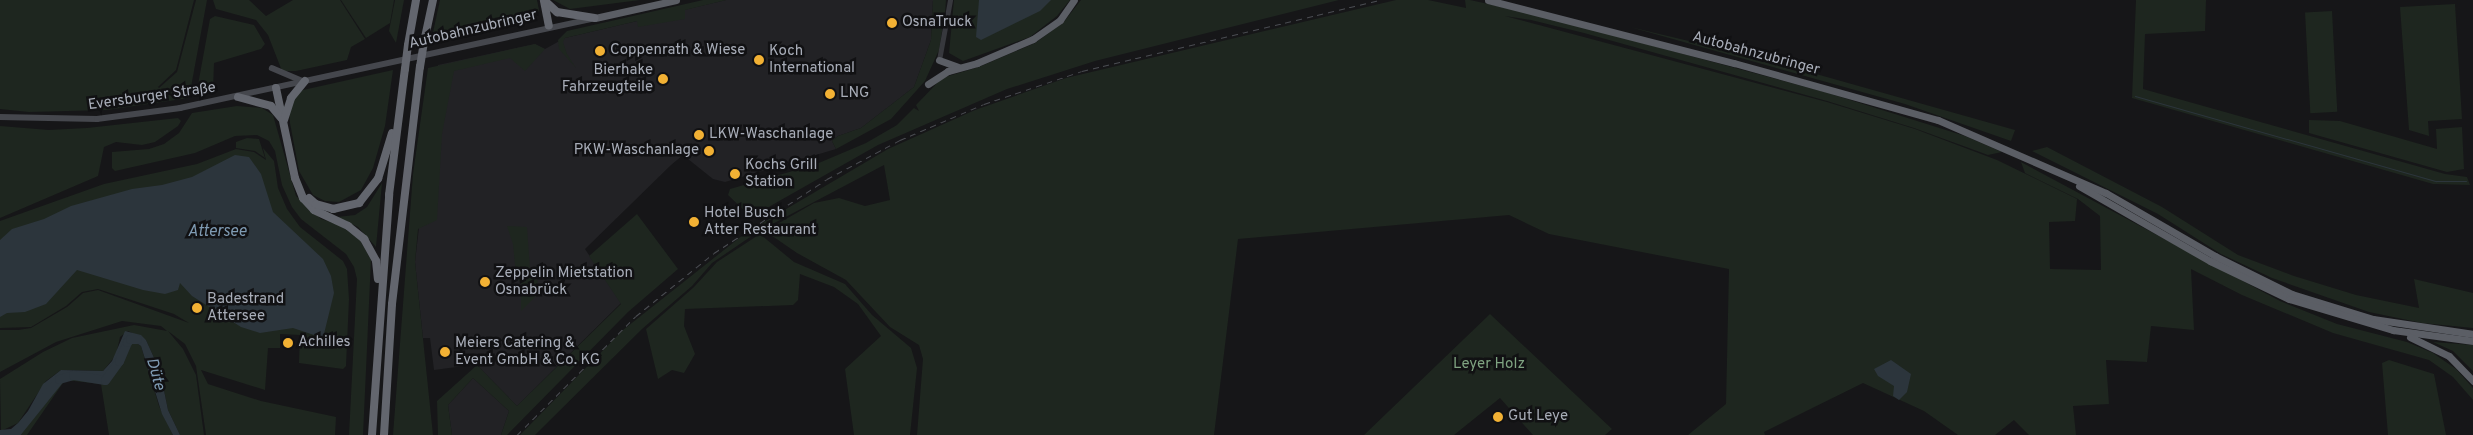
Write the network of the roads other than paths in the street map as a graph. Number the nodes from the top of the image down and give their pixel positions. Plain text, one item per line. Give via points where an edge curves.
1 (416, 0) edge
2 (429, 0) edge
3 (433, 0) edge
4 (544, 0) edge
5 (676, 0) edge
6 (950, 0) edge
7 (1074, 0) edge
8 (1488, 0) edge
9 (595, 18) junction
10 (549, 26) junction
11 (424, 42) junction
12 (940, 60) joint
13 (961, 67) junction
14 (272, 68) dead end
15 (305, 81) junction
16 (928, 84) dead end
17 (276, 88) junction
18 (238, 97) junction
19 (399, 105) junction
20 (0, 117) edge
21 (284, 122) junction
22 (2042, 165) junction
23 (300, 190) junction
24 (380, 303) junction
25 (2393, 330) junction
26 (2473, 334) edge
27 (2473, 341) edge
28 (2473, 381) edge
29 (372, 435) edge
30 (384, 435) edge

1 - 19 highway, bridge
2 - 11 highway
3 - 11 highway
4 - 9 highway via 557,12
4 - 10 highway
5 - 9 highway, Autobahnzubringer
6 - 12 street
7 - 13 highway via 1060,20 1033,39
8 - 22 highway, Autobahnzubringer via 1938,120
9 - 10 main road, Autobahnzubringer
10 - 15 main road, Autobahnzubringer
11 - 30 highway, bridge via 392,304
12 - 13 highway
13 - 16 highway
14 - 15 main road
15 - 17 main road, Autobahnzubringer
15 - 21 highway via 291,98
17 - 18 main road, Eversburger Straße
17 - 21 highway
18 - 20 main road, Eversburger Straße via 123,117 66,120
18 - 21 highway via 270,106
19 - 23 highway via 386,159 365,198 348,208 333,209 316,204
19 - 24 highway
21 - 23 highway
22 - 25 highway via 2245,279 2315,308
22 - 26 highway via 2106,193 2215,256 2292,294 2373,319
23 - 24 highway via 314,210 348,226 369,245 378,270
24 - 29 highway
25 - 27 highway
25 - 28 highway via 2449,356

